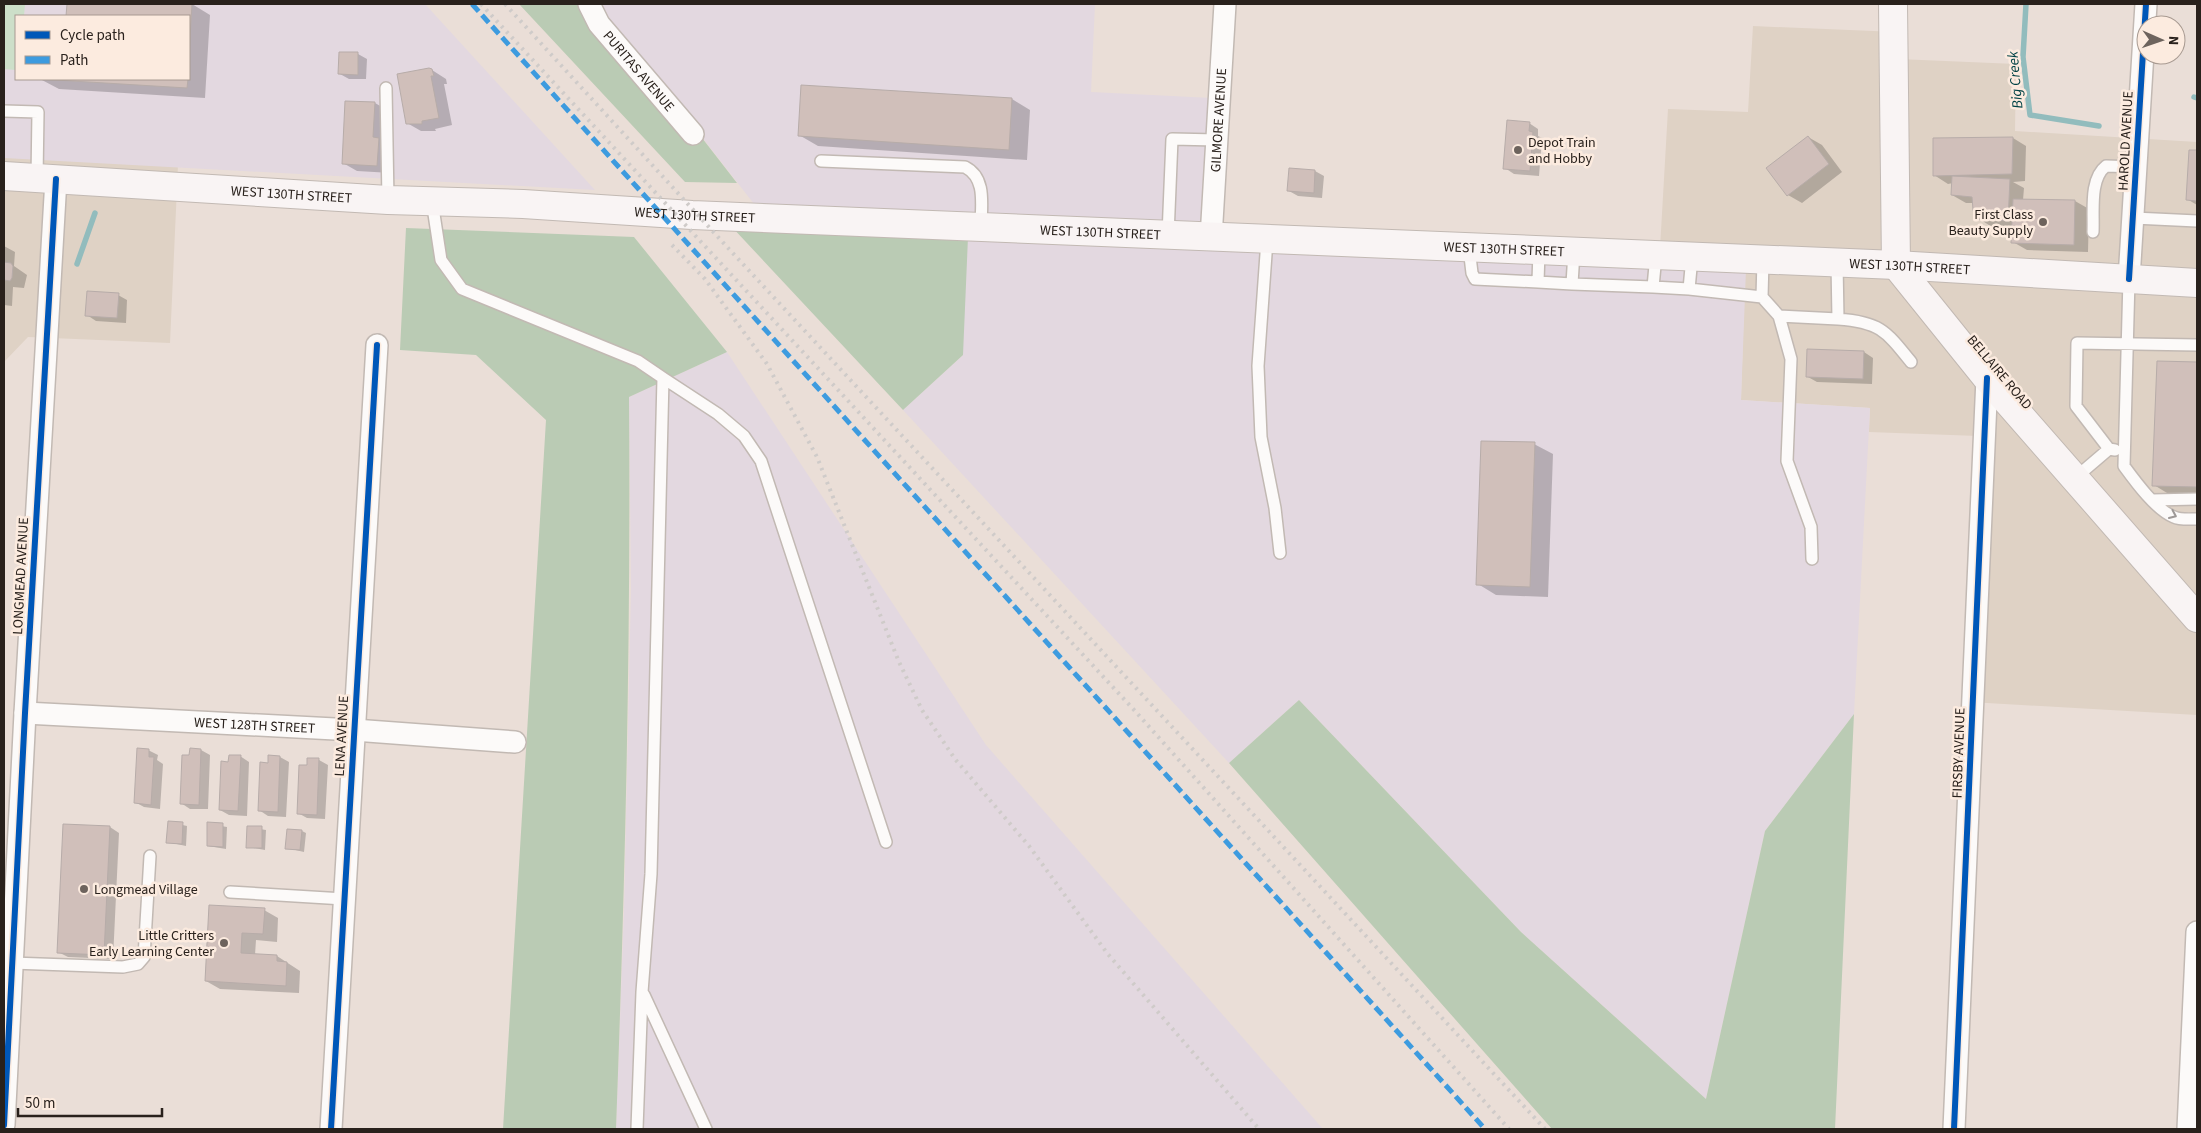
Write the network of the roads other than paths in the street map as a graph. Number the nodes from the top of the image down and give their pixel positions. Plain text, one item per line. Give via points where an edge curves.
1 (589, 4) edge
2 (1225, 4) edge
3 (1893, 4) edge
4 (2146, 4) edge
5 (386, 88) dead end
6 (4, 111) edge
7 (693, 134) dead end
8 (1217, 140) junction
9 (820, 161) dead end
10 (2136, 167) junction
11 (4, 176) edge
12 (47, 179) junction
13 (388, 200) junction
14 (432, 201) junction
15 (2134, 218) junction
16 (2197, 221) edge
17 (981, 227) junction
18 (2093, 232) dead end
19 (1168, 235) junction
20 (1212, 238) junction
21 (1268, 240) junction
22 (1469, 248) junction
23 (1539, 251) junction
24 (1574, 252) junction
25 (1656, 256) junction
26 (1692, 257) junction
27 (1762, 260) junction
28 (1837, 263) junction
29 (1896, 265) junction
30 (2129, 280) junction
31 (1538, 282) junction
32 (2197, 283) edge
33 (1572, 284) junction
34 (1653, 287) junction
35 (1690, 289) junction
36 (1762, 297) junction
37 (1779, 316) junction
38 (1838, 319) junction
39 (2127, 343) junction
40 (377, 345) dead end
41 (2197, 345) edge
42 (1911, 362) dead end
43 (663, 378) junction
44 (1987, 378) junction
45 (2109, 449) junction
46 (2124, 453) junction
47 (2075, 478) junction
48 (2153, 500) junction
49 (2197, 500) edge
50 (2197, 519) edge
51 (1280, 554) dead end
52 (1812, 559) dead end
53 (2197, 618) edge
54 (24, 713) junction
55 (354, 730) junction
56 (516, 742) dead end
57 (886, 842) dead end
58 (150, 856) dead end
59 (230, 892) dead end
60 (344, 900) junction
61 (2197, 932) edge
62 (12, 963) junction
63 (642, 992) junction
64 (4, 1125) edge
65 (331, 1129) edge
66 (638, 1129) edge
67 (706, 1129) edge
68 (1954, 1129) edge
69 (2188, 1129) edge

1 - 7 street, PURITAS AVENUE via 599,24
2 - 8 street, GILMORE AVENUE
3 - 29 main road
4 - 10 street, HAROLD AVENUE
5 - 13 lane
6 - 12 lane via 38,112
8 - 19 lane via 1172,139
8 - 20 street, GILMORE AVENUE
9 - 17 lane via 973,171 981,187
10 - 15 street, HAROLD AVENUE
10 - 18 lane via 2106,166 2099,172
11 - 12 main road, WEST 130TH STREET
12 - 13 main road, WEST 130TH STREET
12 - 54 street, LONGMEAD AVENUE
13 - 14 main road, WEST 130TH STREET
14 - 17 main road, WEST 130TH STREET
14 - 43 lane via 441,260 462,290 638,361
15 - 16 lane
15 - 30 street, HAROLD AVENUE
17 - 19 main road, WEST 130TH STREET
19 - 20 main road, WEST 130TH STREET
20 - 21 main road, WEST 130TH STREET
21 - 22 main road, WEST 130TH STREET
21 - 51 lane via 1258,366 1261,437
22 - 23 main road, WEST 130TH STREET
22 - 31 lane via 1475,279
23 - 24 main road, WEST 130TH STREET
23 - 31 lane
24 - 25 main road, WEST 130TH STREET
24 - 33 lane
25 - 26 main road, WEST 130TH STREET
25 - 34 lane
26 - 27 main road, WEST 130TH STREET
26 - 35 lane
27 - 28 main road, WEST 130TH STREET
27 - 36 lane
28 - 29 main road, WEST 130TH STREET
28 - 38 lane
29 - 30 main road, WEST 130TH STREET
29 - 44 main road, BELLAIRE ROAD
30 - 32 main road, WEST 130TH STREET
30 - 39 lane
31 - 33 lane
33 - 34 lane
34 - 35 lane
35 - 36 lane
36 - 37 lane
37 - 38 lane
37 - 52 lane via 1792,358 1787,461 1811,527
38 - 42 lane via 1859,320 1876,326 1891,336
39 - 41 lane
39 - 45 lane via 2077,343 2076,406
39 - 46 lane
40 - 55 street, LENA AVENUE
43 - 57 lane via 718,414 744,436 761,461
43 - 63 lane via 651,874
44 - 47 main road, BELLAIRE ROAD
44 - 68 street, FIRSBY AVENUE
45 - 46 lane
45 - 47 lane
46 - 48 lane via 2124,466
47 - 53 main road, BELLAIRE ROAD
48 - 49 lane
48 -> 50 lane via 2175,518
54 - 55 street, WEST 128TH STREET
54 - 62 street, LONGMEAD AVENUE
55 - 56 street, WEST 128TH STREET
55 - 60 street, LENA AVENUE
58 - 62 lane via 144,957 138,964 123,967
59 - 60 lane
60 - 65 street, LENA AVENUE
61 - 69 street
62 - 64 street, LONGMEAD AVENUE
63 - 66 lane
63 - 67 lane

